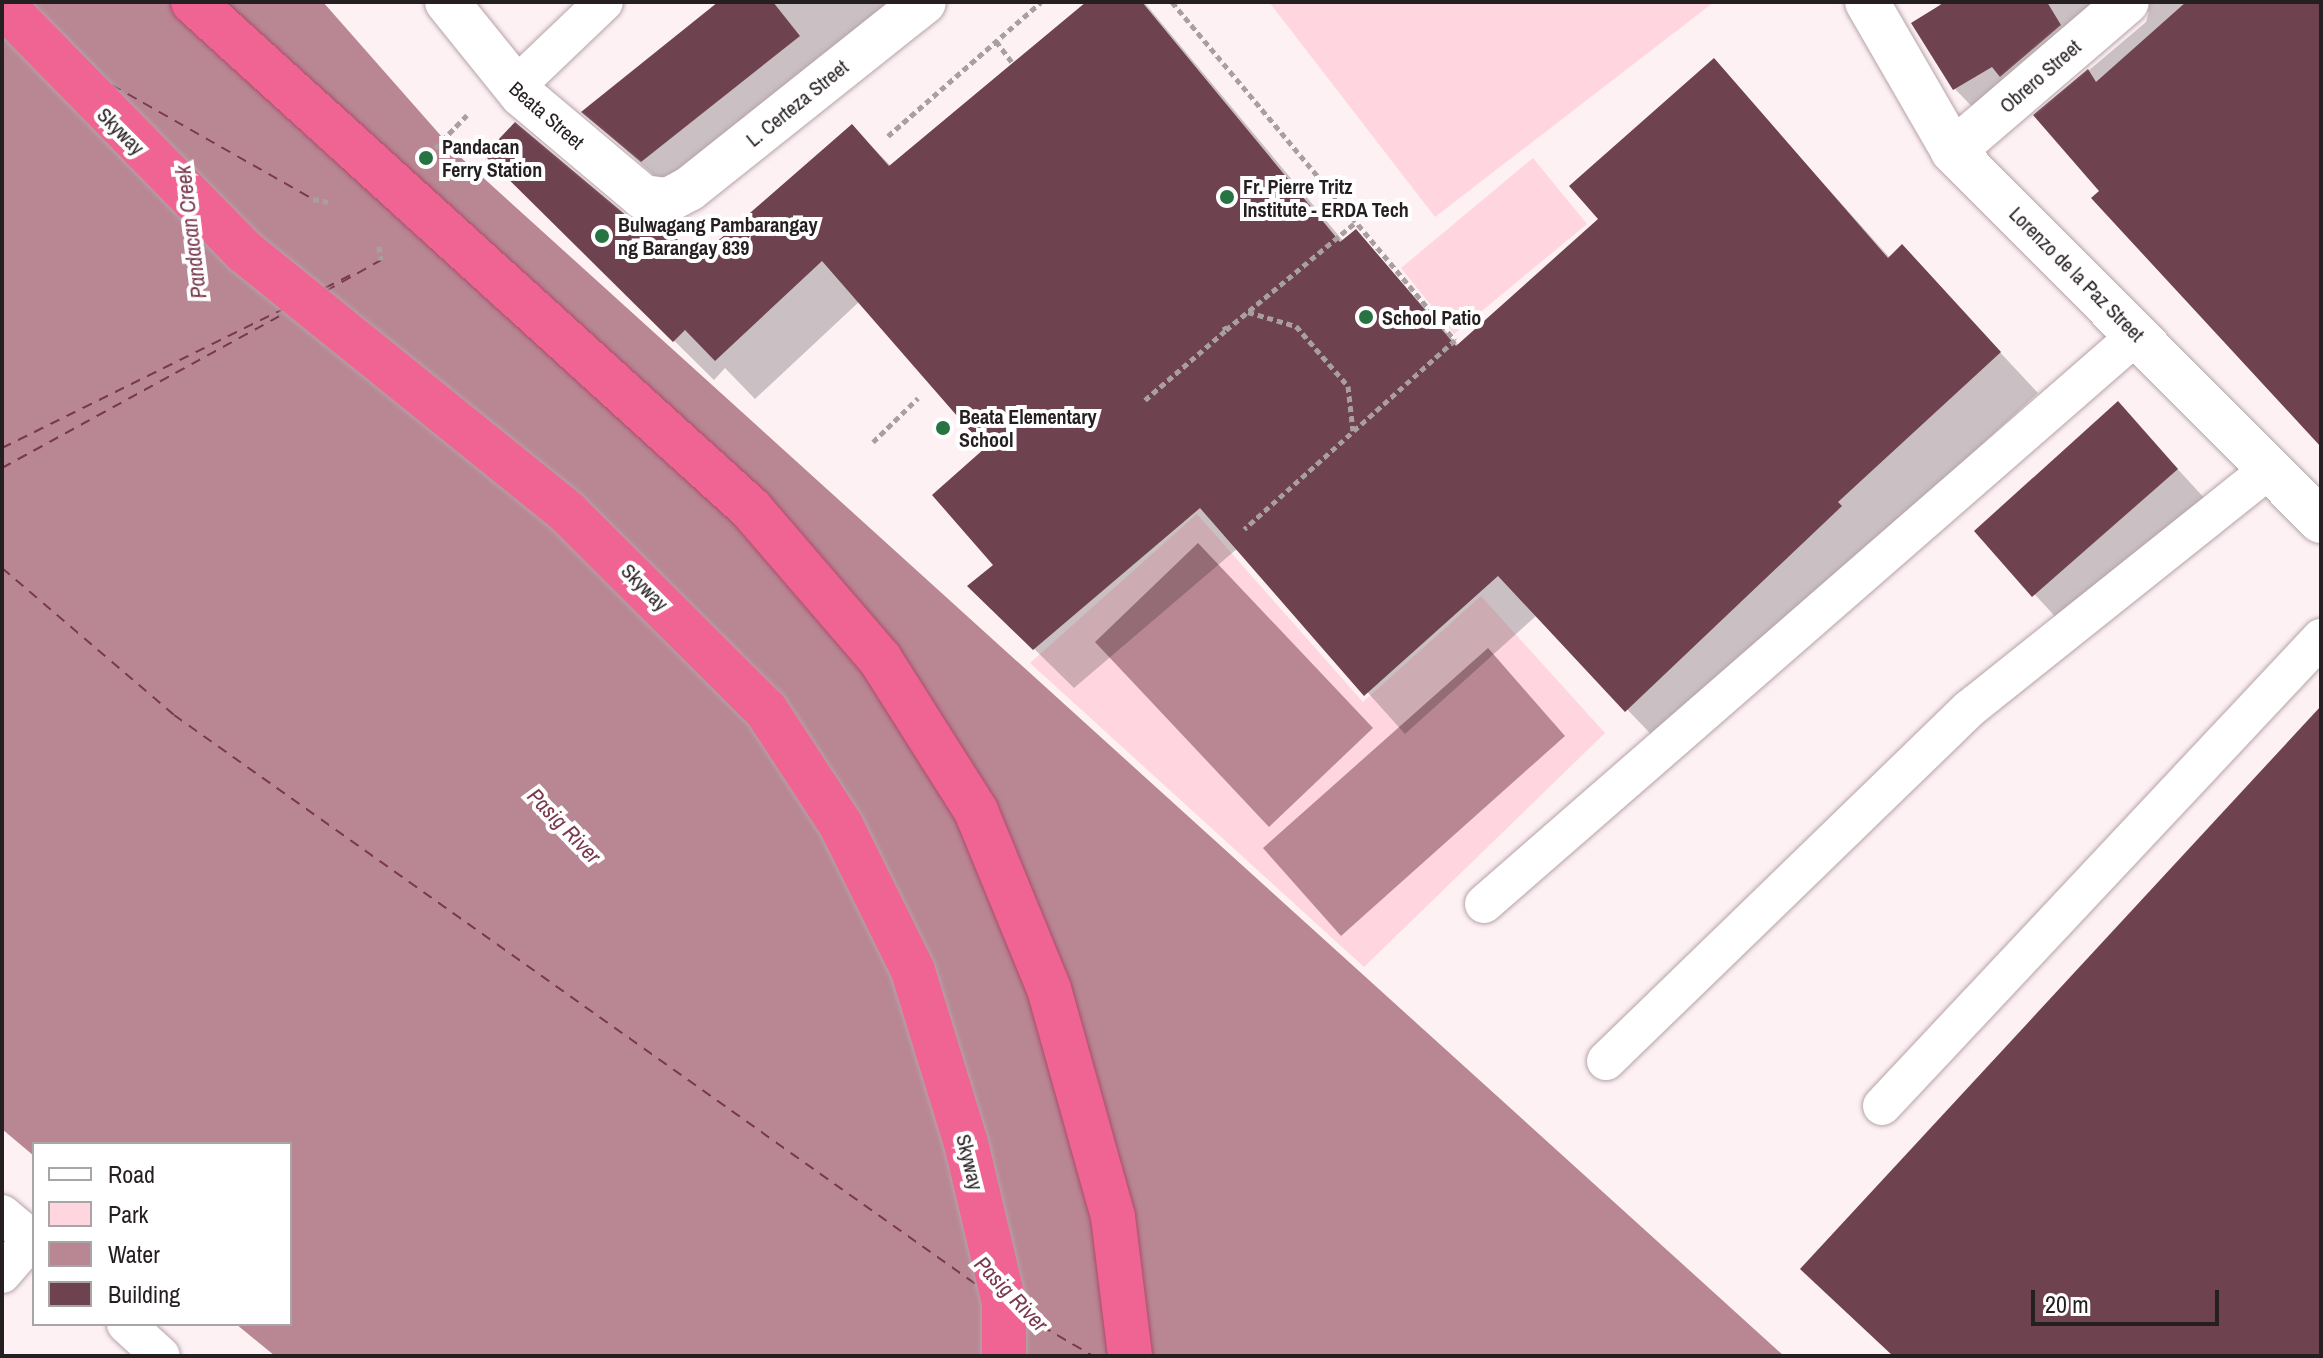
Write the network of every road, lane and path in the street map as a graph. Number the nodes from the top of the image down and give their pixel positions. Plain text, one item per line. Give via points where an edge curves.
1 (193, 2) edge
2 (447, 2) edge
3 (604, 2) edge
4 (924, 2) edge
5 (1041, 2) edge
6 (1172, 2) edge
7 (1867, 2) edge
8 (2127, 2) edge
9 (2, 4) edge
10 (996, 41) junction
11 (1012, 62) dead end
12 (515, 87) junction
13 (888, 136) dead end
14 (1953, 151) junction
15 (668, 200) joint
16 (1355, 223) junction
17 (1248, 312) junction
18 (2138, 334) junction
19 (918, 398) dead end
20 (1145, 400) dead end
21 (1354, 432) junction
22 (873, 442) dead end
23 (2268, 470) junction
24 (2321, 521) edge
25 (1244, 529) dead end
26 (2321, 638) edge
27 (1484, 904) dead end
28 (1606, 1061) dead end
29 (1882, 1106) dead end
30 (2, 1214) edge
31 (32, 1239) edge
32 (32, 1241) edge
33 (2, 1274) edge
34 (128, 1326) edge
35 (161, 1356) edge
36 (1004, 1356) edge
37 (1130, 1356) edge

1 - 37 highway, bridge via 751,509 880,659 976,811 1049,989 1113,1217
2 - 12 street, Beata Street
3 - 12 lane
4 - 15 street, L. Certeza Street via 689,189
5 - 10 path
6 - 16 path
7 - 14 street, Lorenzo de la Paz Street
8 - 14 street, Obrero Street
9 - 36 highway, Skyway via 245,252 568,513 766,710 841,825 913,971 966,1143 1004,1303
10 - 11 path
10 - 13 path
12 - 15 street, Beata Street via 643,197
14 - 18 street, Lorenzo de la Paz Street
16 - 17 path
16 - 21 path via 1455,340
17 - 20 path
17 - 21 path via 1296,326 1348,386
18 - 23 street, Lorenzo de la Paz Street
18 - 27 lane
19 - 22 path
21 - 25 path
23 - 24 street, Lorenzo de la Paz Street
23 - 28 lane via 1969,709
26 - 29 lane
30 - 31 lane
32 - 33 lane
34 - 35 lane

